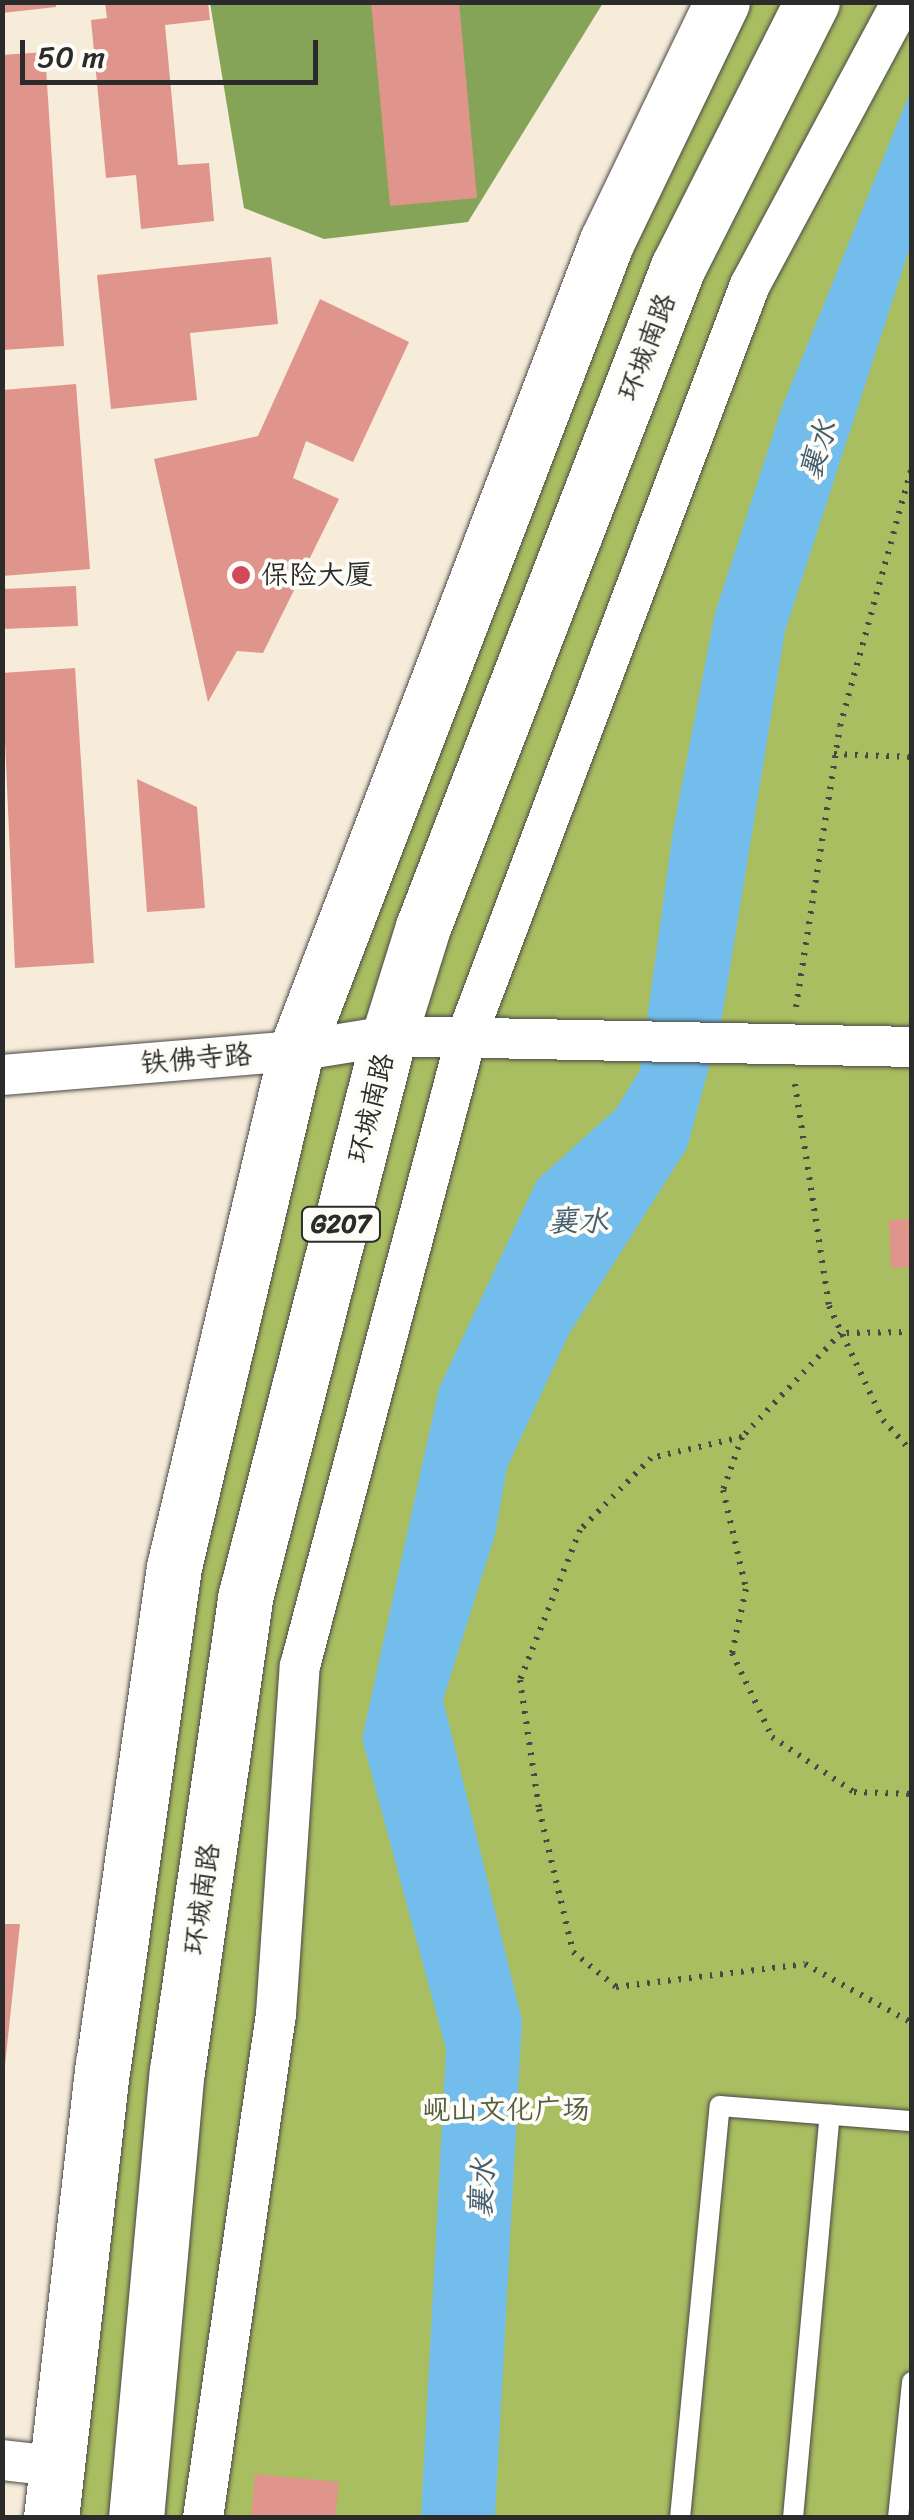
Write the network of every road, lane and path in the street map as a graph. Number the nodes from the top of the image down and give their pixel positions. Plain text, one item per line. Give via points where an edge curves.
1 (722, 2) edge
2 (812, 2) edge
3 (902, 2) edge
4 (912, 466) edge
5 (834, 754) junction
6 (912, 757) edge
7 (389, 1036) junction
8 (466, 1038) junction
9 (790, 1047) junction
10 (912, 1048) edge
11 (296, 1051) junction
12 (2, 1075) edge
13 (912, 1332) edge
14 (841, 1333) junction
15 (742, 1437) junction
16 (912, 1452) edge
17 (912, 1794) edge
18 (912, 2023) edge
19 (830, 2114) junction
20 (912, 2122) edge
21 (912, 2382) edge
22 (36, 2481) edge
23 (136, 2518) edge
24 (203, 2518) edge
25 (680, 2518) edge
26 (793, 2518) edge
27 (898, 2518) edge

1 - 11 highway via 608,242
2 - 7 highway, 环城南路 / G207 via 678,268 423,928
3 - 8 street via 750,284
4 - 5 path
5 - 6 path
5 - 9 path
7 - 8 street, 铁佛寺路
7 - 11 street, 铁佛寺路
7 - 23 highway, 环城南路 / G207 via 245,1598 177,2070
8 - 9 street, 铁佛寺路
8 - 24 street via 300,1666 276,2014
9 - 10 street, 铁佛寺路
9 - 14 path via 829,1306
11 - 12 street, 铁佛寺路
11 - 22 highway via 174,1567
13 - 14 path
14 - 15 path
14 - 16 path via 883,1420
15 - 17 path via 723,1490 746,1589 732,1653 772,1737 854,1792
15 - 18 path via 651,1458 580,1530 520,1680 539,1810 573,1952 616,1986 806,1964
19 - 20 lane
19 - 25 lane via 720,2106
19 - 26 lane
21 - 27 lane

